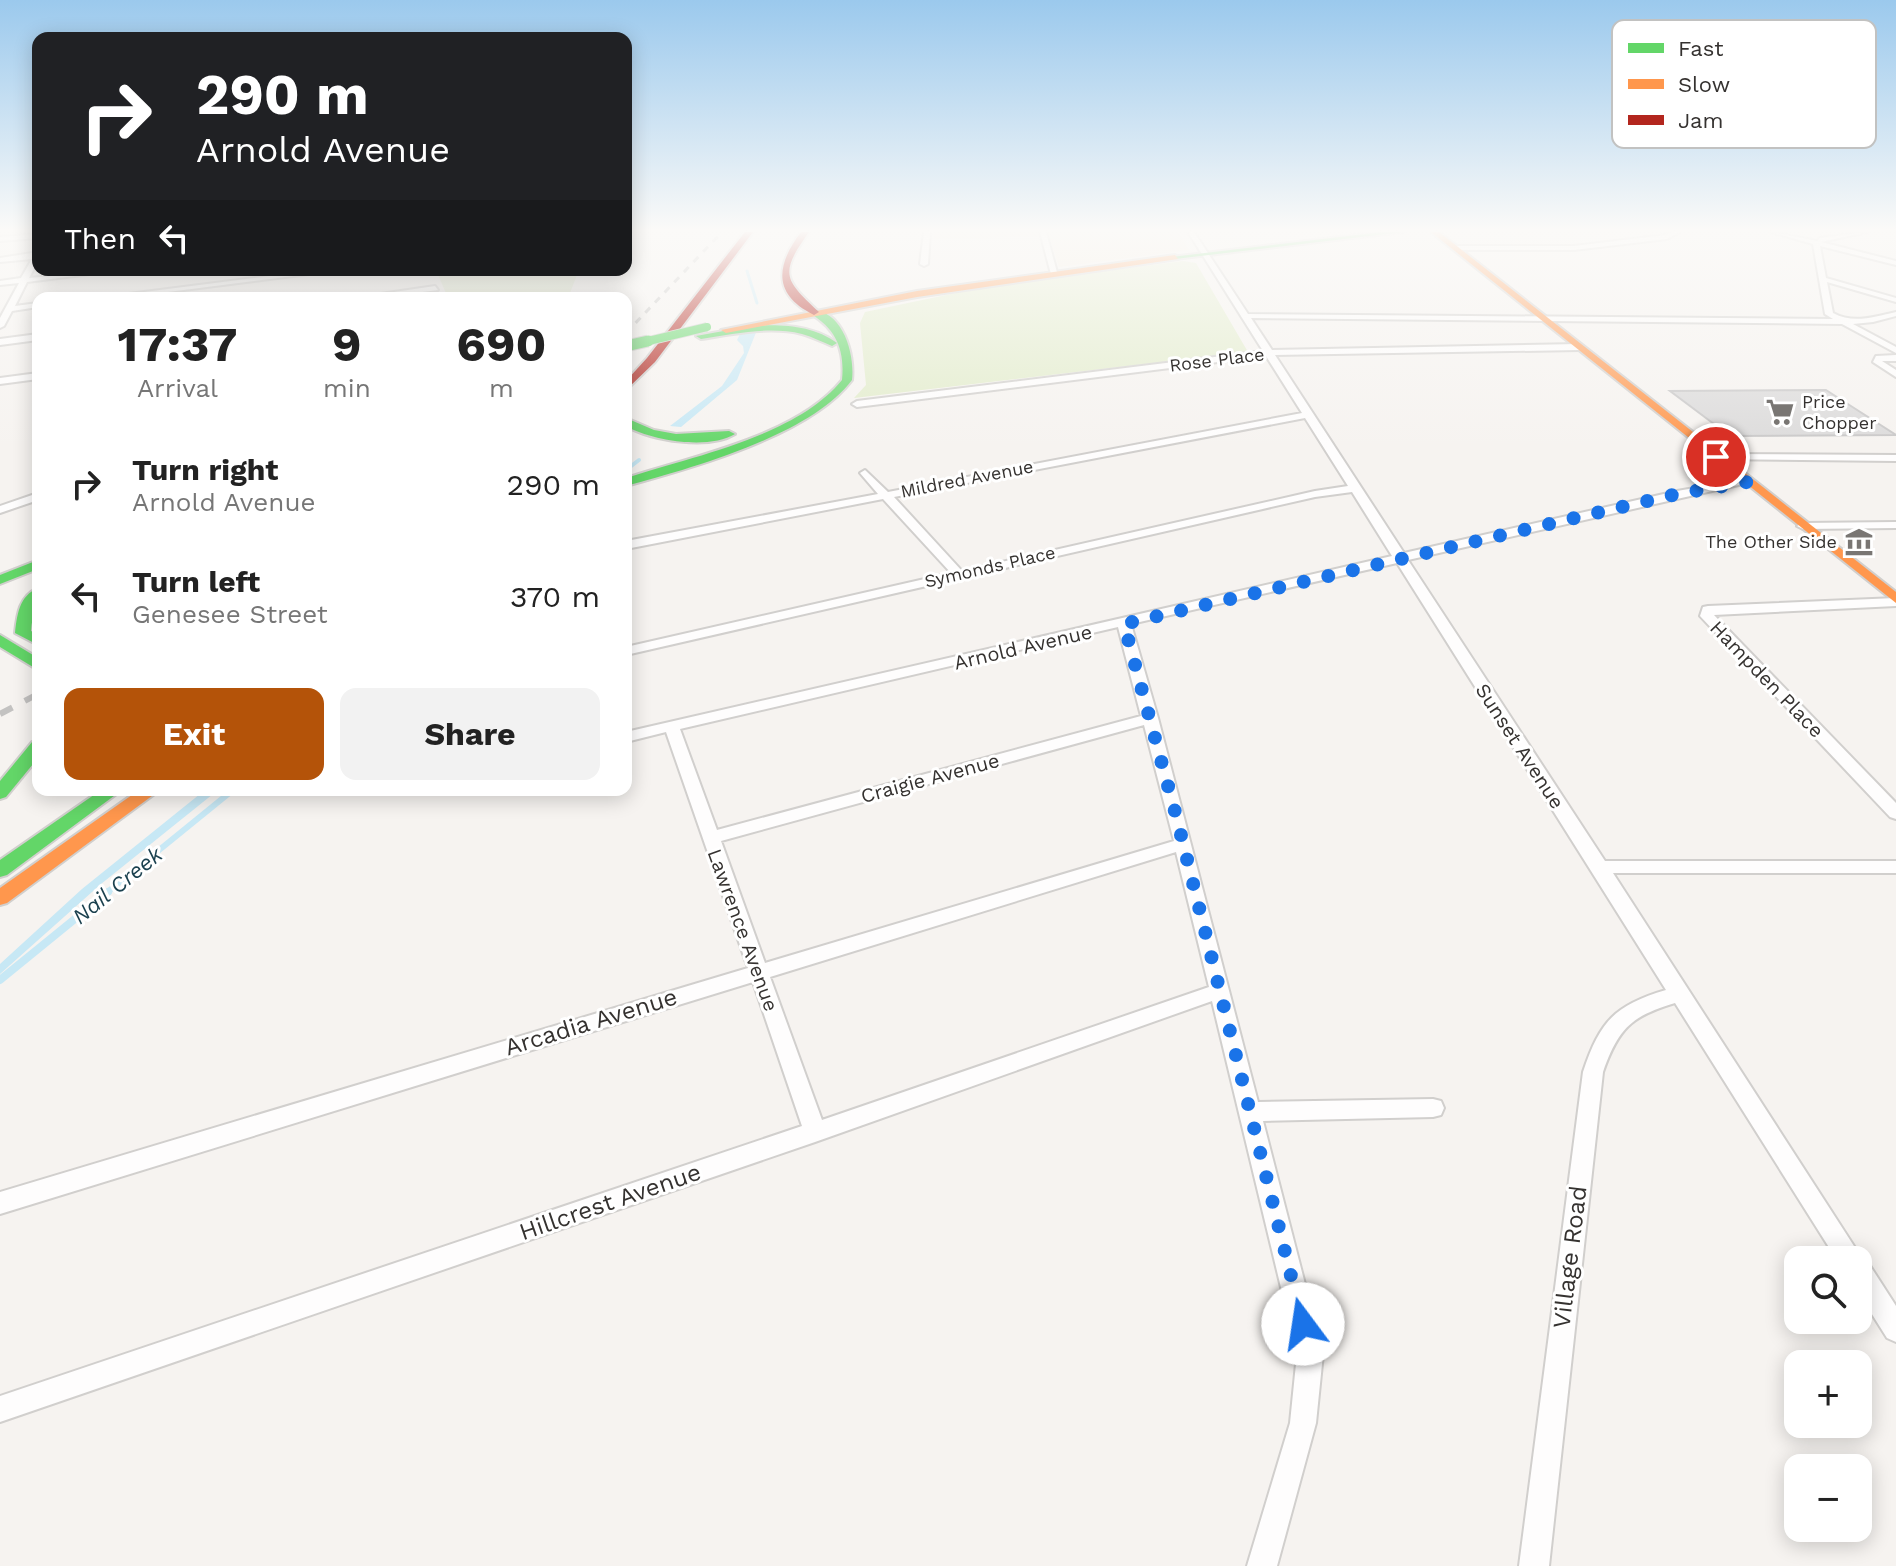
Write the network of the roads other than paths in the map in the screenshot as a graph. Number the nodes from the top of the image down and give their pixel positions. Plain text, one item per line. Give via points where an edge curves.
1 (11, 305) edge
2 (674, 305) edge
3 (679, 305) edge
4 (805, 305) edge
5 (836, 305) edge
6 (1237, 305) edge
7 (1526, 305) edge
8 (1827, 305) edge
9 (32, 306) edge
10 (9, 309) junction
11 (810, 309) junction
12 (1896, 314) edge
13 (1244, 316) junction
14 (1541, 317) junction
15 (1842, 322) junction
16 (0, 326) edge
17 (704, 331) junction
18 (32, 338) edge
19 (0, 342) edge
20 (832, 343) junction
21 (1579, 347) junction
22 (1896, 350) edge
23 (1267, 353) junction
24 (632, 355) edge
25 (1896, 358) edge
26 (1896, 374) edge
27 (32, 377) edge
28 (0, 381) edge
29 (857, 404) dead end
30 (1308, 415) junction
31 (632, 424) edge
32 (1716, 457) junction
33 (1896, 458) edge
34 (865, 473) dead end
35 (632, 480) edge
36 (1747, 482) junction
37 (1355, 488) junction
38 (886, 495) junction
39 (32, 498) edge
40 (0, 510) edge
41 (1896, 525) edge
42 (1803, 526) junction
43 (632, 544) edge
44 (1400, 559) junction
45 (32, 567) edge
46 (958, 574) junction
47 (32, 579) edge
48 (0, 580) edge
49 (0, 592) edge
50 (32, 599) edge
51 (1896, 601) edge
52 (0, 620) edge
53 (1124, 624) junction
54 (31, 636) edge
55 (0, 640) edge
56 (632, 650) edge
57 (32, 660) edge
58 (1151, 718) junction
59 (672, 727) junction
60 (632, 736) edge
61 (32, 753) edge
62 (0, 793) edge
63 (105, 796) edge
64 (143, 796) edge
65 (1896, 813) edge
66 (710, 838) junction
67 (1183, 844) junction
68 (1597, 867) junction
69 (1895, 868) edge
70 (0, 870) edge
71 (0, 898) edge
72 (757, 971) junction
73 (1219, 991) junction
74 (1679, 994) junction
75 (1433, 1108) dead end
76 (1251, 1112) junction
77 (815, 1132) junction
78 (0, 1203) edge
79 (1842, 1246) edge
80 (1872, 1292) edge
81 (1896, 1329) edge
82 (0, 1409) edge
83 (1262, 1566) edge
84 (1534, 1566) edge

1 - 10 street
2 - 24 main road
3 - 24 main road
4 - 11 main road
5 - 11 main road
6 - 13 street, Sunset Avenue
7 - 14 main road
8 - 15 street via 1829,314
9 - 10 street
10 - 16 street
11 - 17 main road
11 - 20 main road
11 - 35 main road via 826,317 846,345 849,372 844,388 781,427
12 - 15 street
13 - 14 street
13 - 23 street, Sunset Avenue
14 - 15 street
14 - 21 main road
15 - 22 street
17 - 20 main road via 782,328
17 - 24 main road
18 - 19 street
20 - 31 main road via 835,370 827,390 767,424 716,437 684,438
21 - 23 street, Rose Place
21 - 32 main road
23 - 29 street, Rose Place
23 - 30 street, Sunset Avenue
25 - 26 street via 1877,362
27 - 28 street
30 - 37 street, Sunset Avenue
30 - 38 street, Mildred Avenue
32 - 33 street
32 - 36 main road
34 - 38 street
36 - 42 main road
36 - 44 street, Arnold Avenue
37 - 44 street, Sunset Avenue
37 - 46 street, Symonds Place
38 - 43 street, Mildred Avenue
38 - 46 street
39 - 40 street
41 - 42 street
42 - 51 main road
44 - 53 street, Arnold Avenue
44 - 68 street, Sunset Avenue
45 - 48 main road
46 - 56 street, Symonds Place
47 - 49 main road
50 - 54 main road via 25,608
51 - 65 street, Hampden Place via 1708,610 1707,616
52 - 54 main road
53 - 58 street
53 - 59 street, Arnold Avenue
55 - 57 main road
58 - 66 street, Craigie Avenue
58 - 67 street
59 - 60 street, Arnold Avenue
59 - 66 street, Lawrence Avenue
61 - 62 main road
63 - 70 main road
64 - 71 main road
66 - 72 street, Lawrence Avenue
67 - 72 street, Arcadia Avenue
67 - 73 street
68 - 69 street
68 - 74 street, Sunset Avenue
72 - 77 street, Lawrence Avenue
72 - 78 street, Arcadia Avenue
73 - 76 street
73 - 77 street, Hillcrest Avenue
74 - 79 street, Sunset Avenue
74 - 84 street, Village Road via 1644,1004 1615,1023 1603,1038 1593,1072
75 - 76 street
76 - 83 street via 1310,1354 1303,1423
77 - 82 street, Hillcrest Avenue
80 - 81 street

